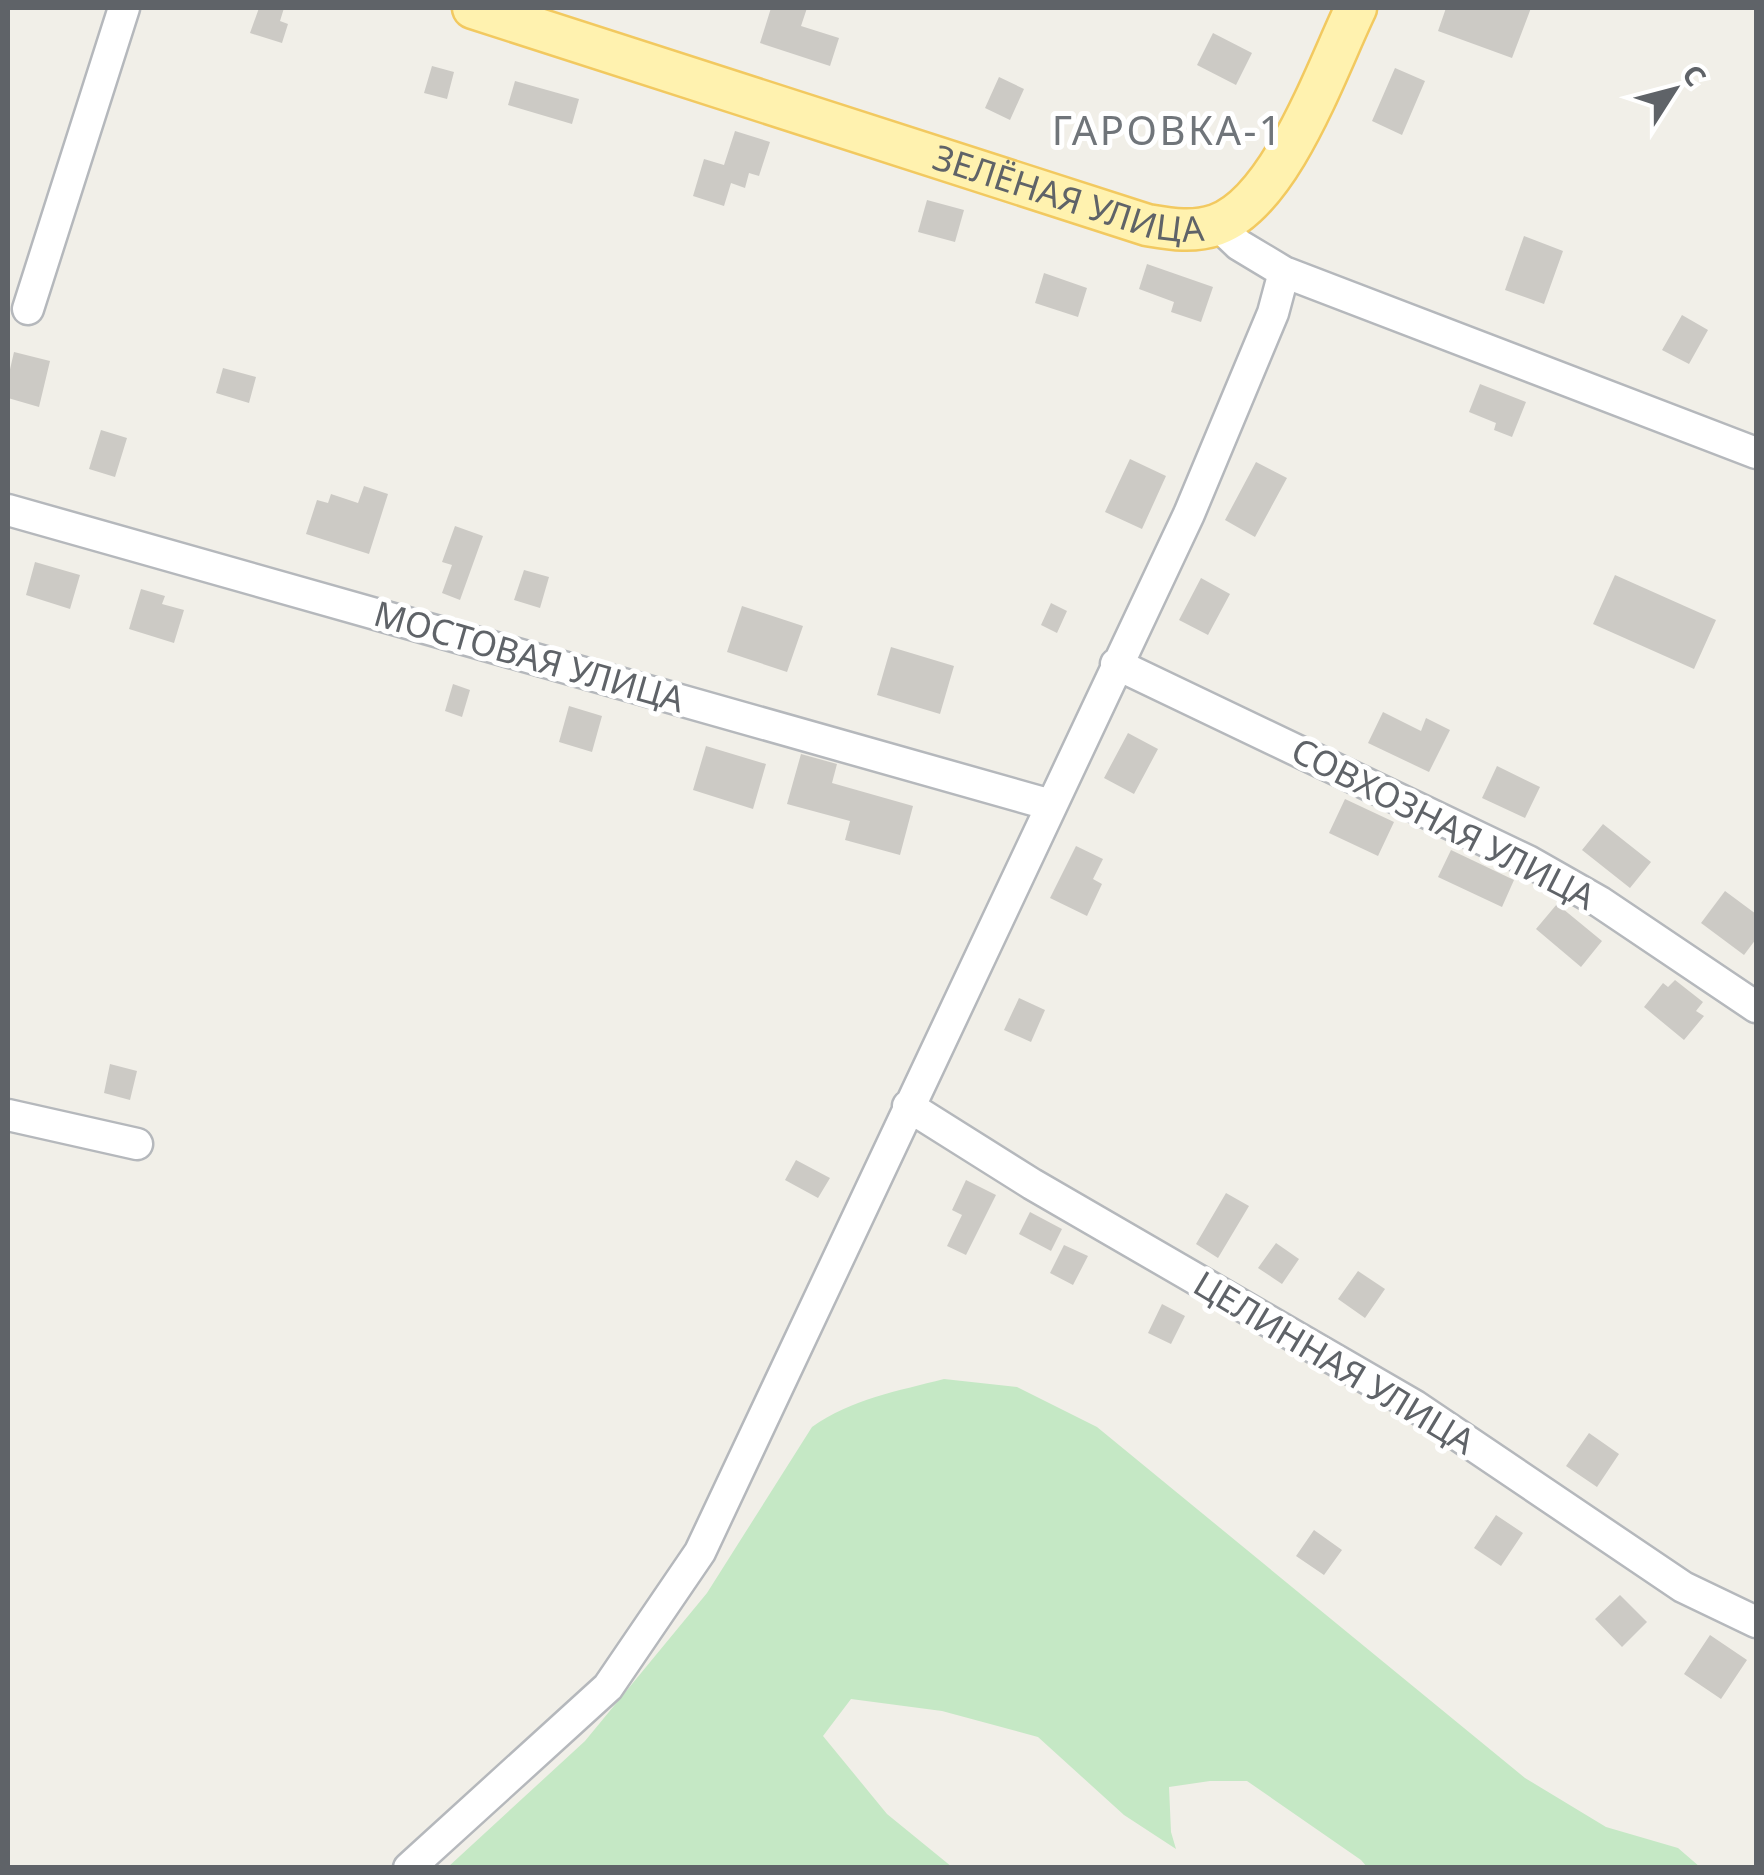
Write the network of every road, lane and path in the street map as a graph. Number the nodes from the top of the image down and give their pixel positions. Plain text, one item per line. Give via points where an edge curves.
1 (124, 8) edge
2 (473, 8) edge
3 (1356, 8) edge
4 (1218, 224) junction
5 (1284, 272) junction
6 (28, 309) dead end
7 (1756, 453) edge
8 (8, 510) edge
9 (1116, 664) junction
10 (1050, 805) junction
11 (1756, 1006) edge
12 (908, 1106) junction
13 (8, 1114) edge
14 (137, 1144) dead end
15 (1756, 1622) edge
16 (409, 1868) edge

1 - 6 street
2 - 4 main road, ЗЕЛЁНАЯ УЛИЦА via 1147,225 1188,232
3 - 4 main road via 1266,188
4 - 5 street, ЗЕЛЁНАЯ УЛИЦА
5 - 7 street, ЗЕЛЁНАЯ УЛИЦА
5 - 9 street via 1196,497
8 - 10 street, МОСТОВАЯ УЛИЦА
9 - 10 street
9 - 11 street, СОВХОЗНАЯ УЛИЦА via 1528,861
10 - 12 street
12 - 15 street, ЦЕЛИННАЯ УЛИЦА via 1415,1406 1683,1587
12 - 16 street via 700,1552 608,1687
13 - 14 street

